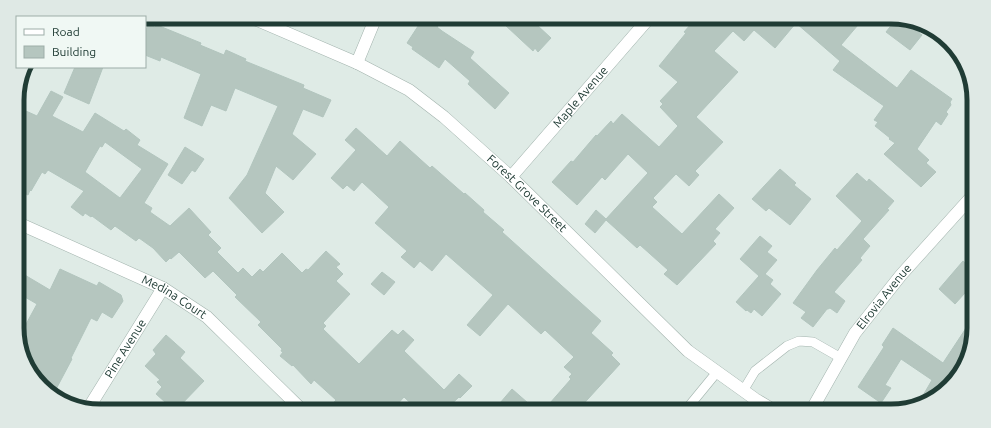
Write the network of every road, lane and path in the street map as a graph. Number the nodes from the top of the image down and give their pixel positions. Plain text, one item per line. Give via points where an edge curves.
1 (266, 24) edge
2 (373, 24) edge
3 (644, 24) edge
4 (357, 63) junction
5 (511, 177) junction
6 (967, 202) edge
7 (24, 226) edge
8 (163, 288) junction
9 (841, 358) junction
10 (717, 372) junction
11 (743, 391) junction
12 (92, 403) edge
13 (296, 404) edge
14 (691, 404) edge
15 (764, 404) edge
16 (815, 404) edge

1 - 4 street, Forest Grove Street
2 - 4 street
3 - 5 street, Maple Avenue
4 - 5 street, Forest Grove Street via 409,90 444,117
5 - 10 street, Forest Grove Street via 688,351
6 - 9 street, Elrovia Avenue via 901,275 855,333
7 - 8 street, Medina Court
8 - 12 street, Pine Avenue
8 - 13 street, Medina Court via 207,317
9 - 11 lane via 813,342 799,341 787,346 755,371
9 - 16 street, Elrovia Avenue
10 - 11 street, Forest Grove Street
10 - 14 lane
11 - 15 street, Forest Grove Street

